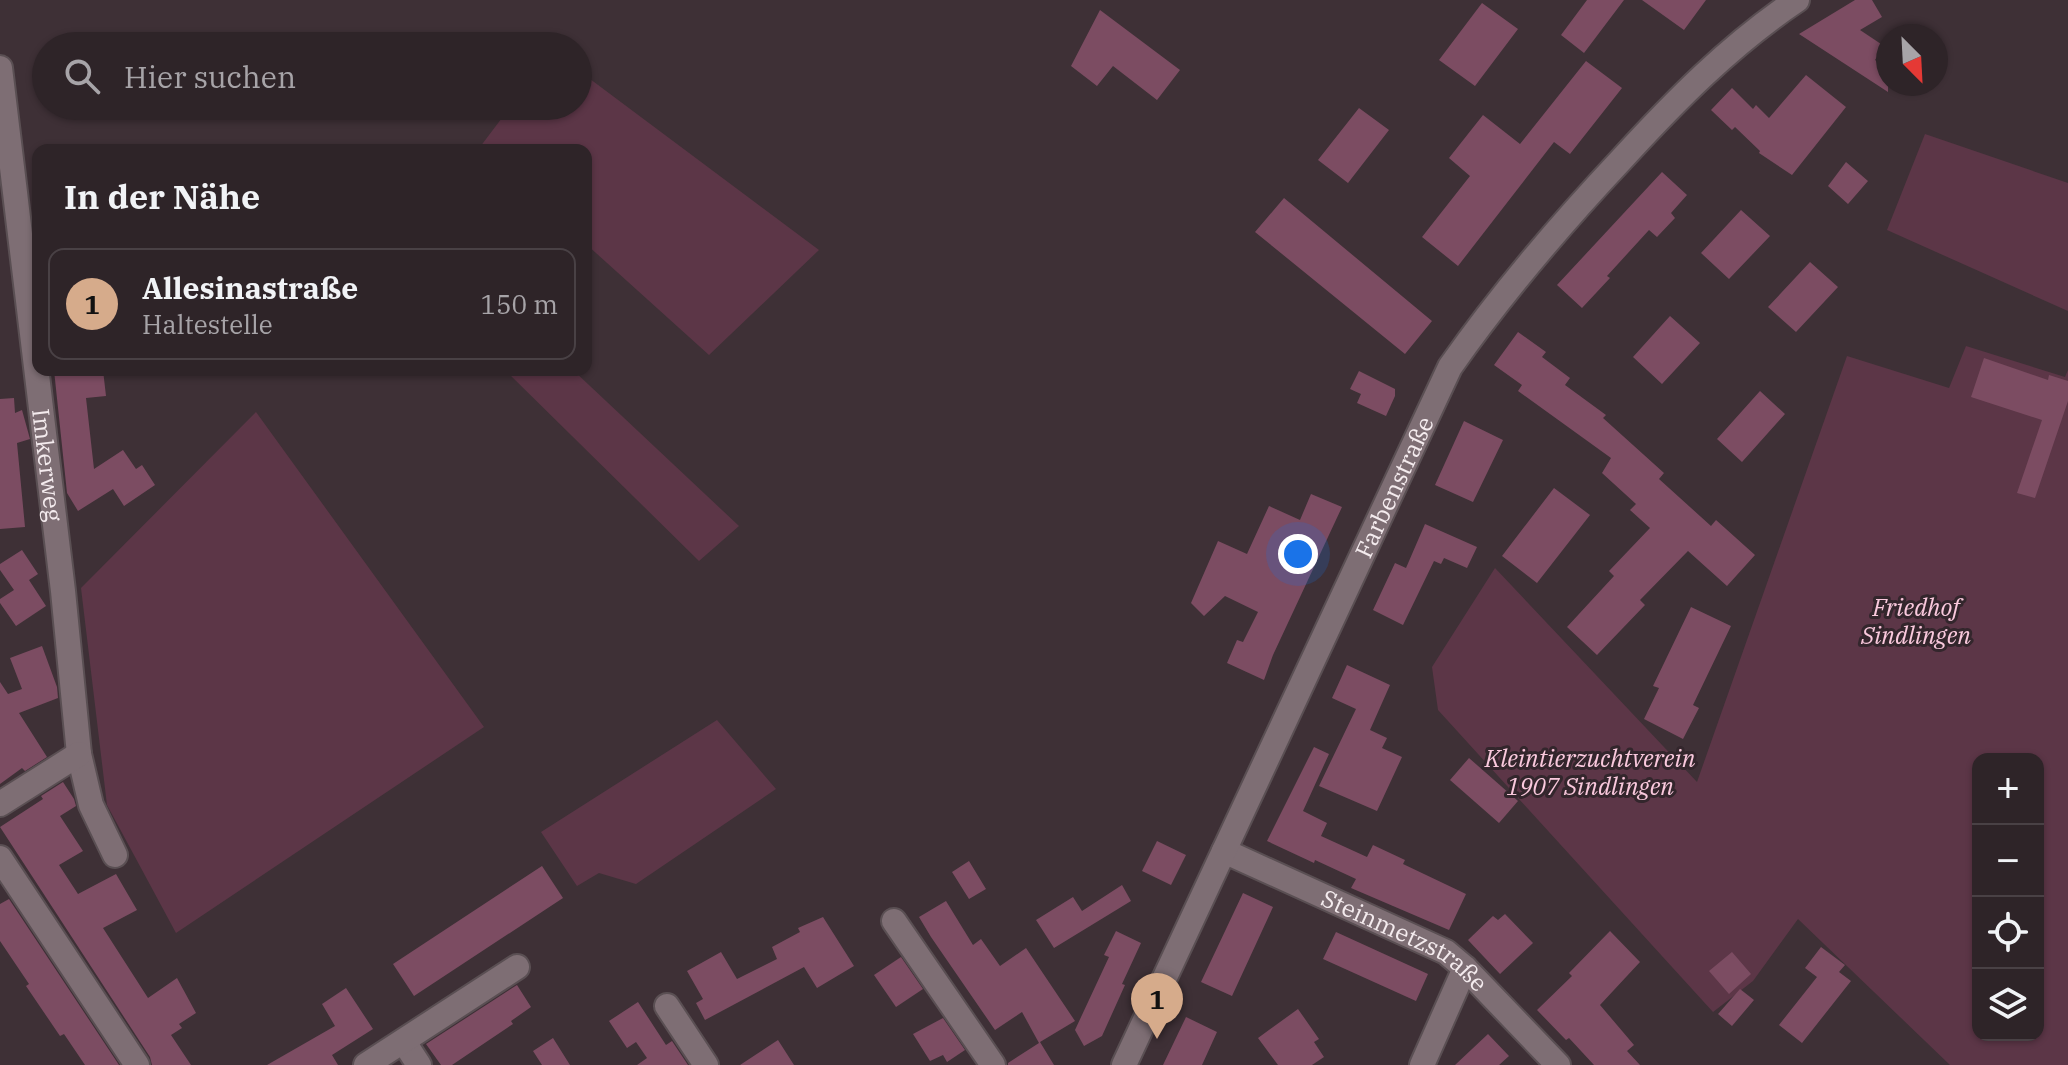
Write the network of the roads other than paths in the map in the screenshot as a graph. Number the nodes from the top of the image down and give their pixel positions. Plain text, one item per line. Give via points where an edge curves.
1 (1797, 0) edge
2 (0, 68) edge
3 (32, 334) edge
4 (37, 376) edge
5 (79, 754) junction
6 (0, 804) edge
7 (1224, 851) junction
8 (115, 855) dead end
9 (0, 858) edge
10 (894, 921) dead end
11 (517, 967) dead end
12 (1465, 968) junction
13 (667, 1006) dead end
14 (404, 1042) junction
15 (137, 1065) edge
16 (366, 1065) edge
17 (419, 1065) edge
18 (706, 1065) edge
19 (993, 1065) edge
20 (1124, 1065) edge
21 (1422, 1065) edge
22 (1558, 1065) edge

1 - 7 street, Farbenstraße via 1725,54 1662,115 1547,239 1450,367
2 - 3 street, Imkerweg
4 - 5 street, Imkerweg
5 - 6 street
5 - 8 street, Imkerweg via 91,805
7 - 12 street, Steinmetzstraße via 1446,952
7 - 20 street, Farbenstraße
9 - 15 street
10 - 19 street
11 - 14 street
12 - 21 street
12 - 22 street, Steinmetzstraße
13 - 18 street
14 - 16 street
14 - 17 street

